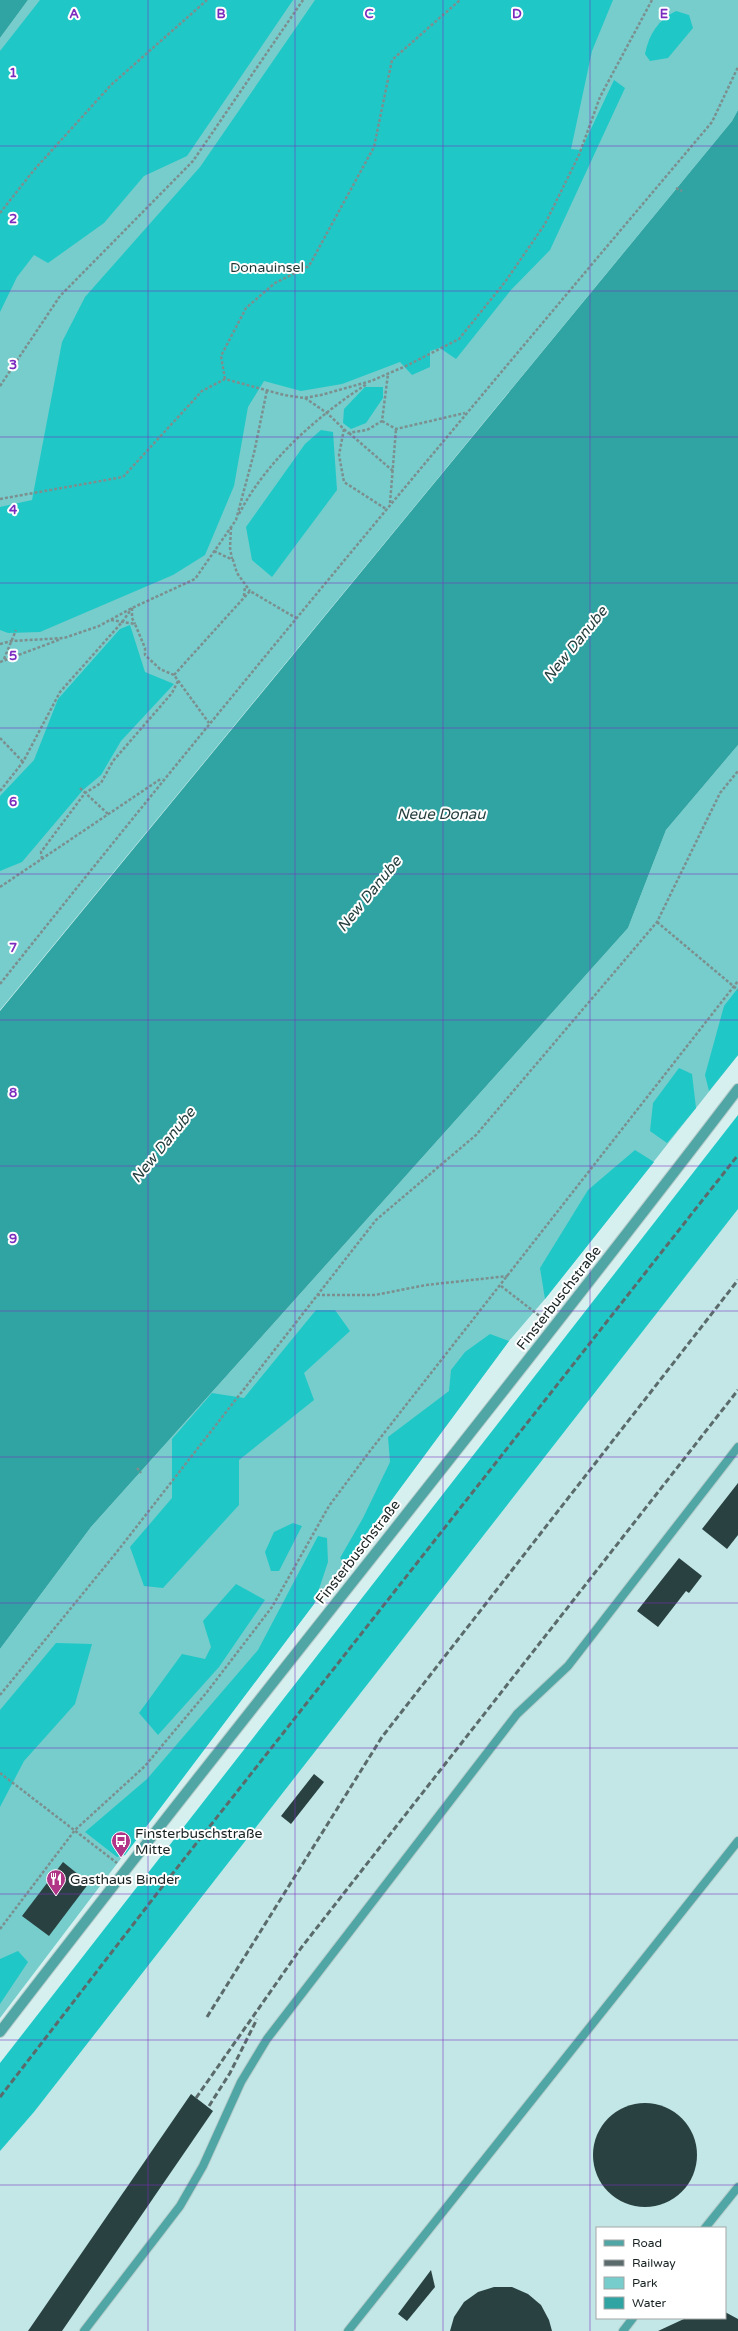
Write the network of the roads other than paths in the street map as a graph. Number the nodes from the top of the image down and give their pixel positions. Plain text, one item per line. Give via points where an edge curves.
1 (738, 1089) edge
2 (738, 1447) edge
3 (738, 1841) edge
4 (0, 2032) edge
5 (738, 2187) edge
6 (706, 2227) edge
7 (632, 2319) edge
8 (84, 2331) edge
9 (348, 2331) edge
10 (623, 2331) edge

1 - 4 street, Finsterbuschstraße via 620,1244 118,1878
2 - 8 lane via 568,1666 517,1714 267,2039 241,2082 203,2166 180,2206
3 - 9 lane
5 - 6 lane
7 - 10 lane

